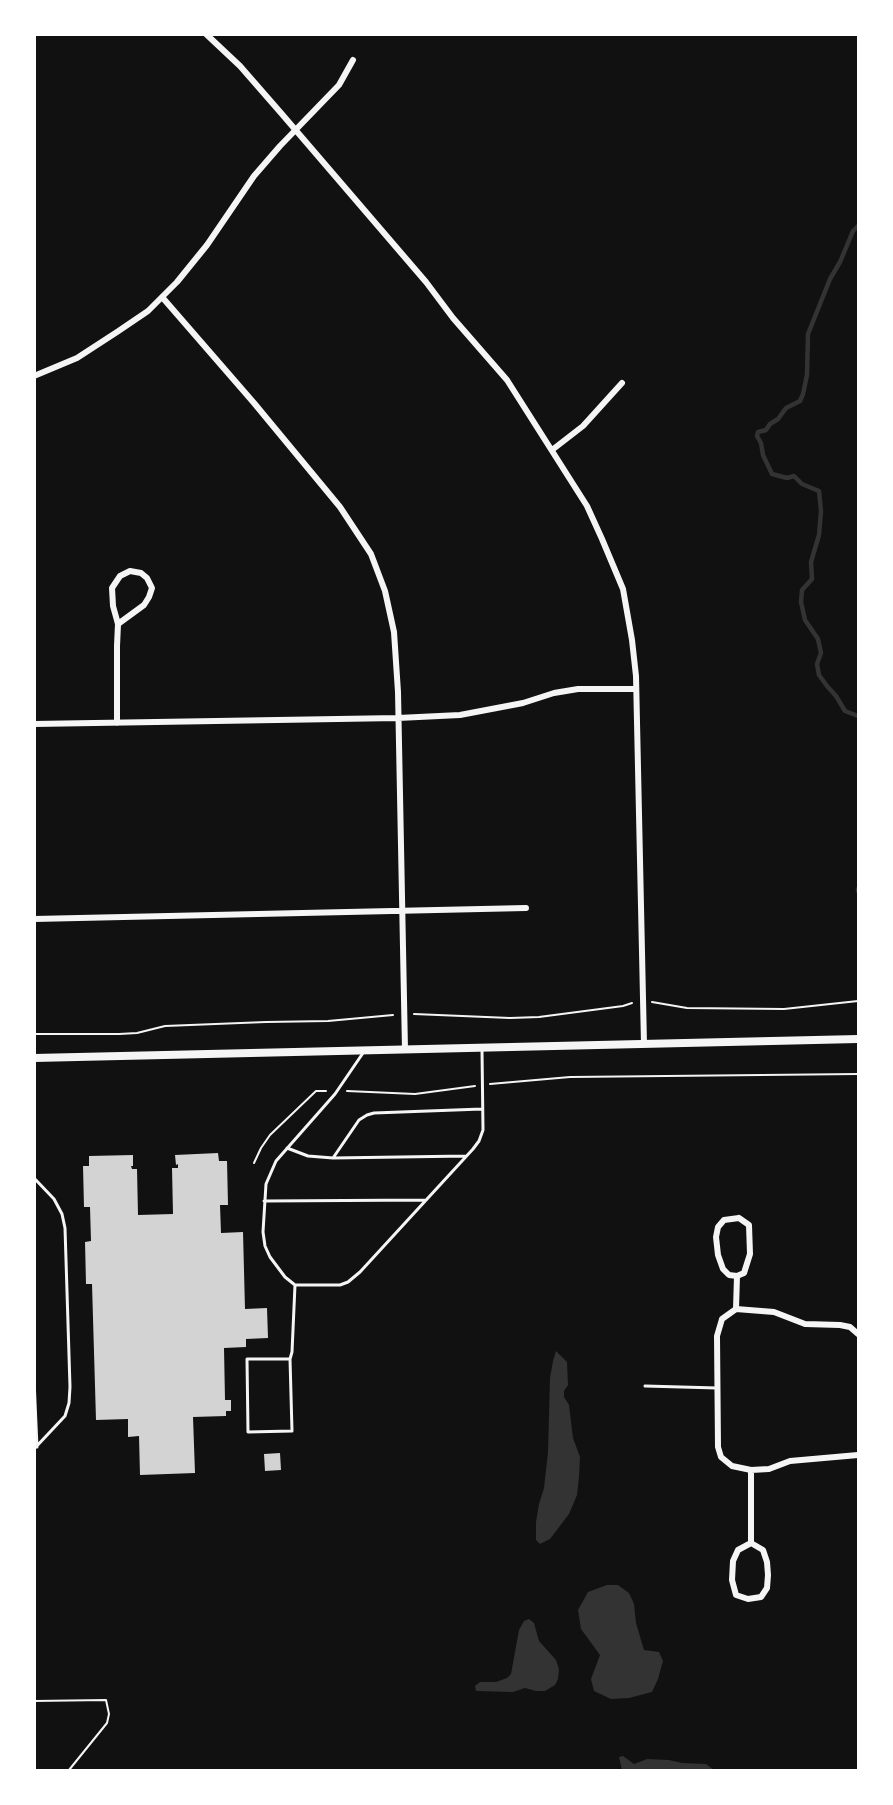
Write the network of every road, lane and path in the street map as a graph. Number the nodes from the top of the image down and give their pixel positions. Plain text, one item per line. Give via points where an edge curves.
1 (206, 34) edge
2 (353, 60) dead end
3 (295, 131) junction
4 (162, 297) junction
5 (34, 376) edge
6 (622, 383) dead end
7 (552, 450) junction
8 (118, 624) junction
9 (636, 689) junction
10 (398, 718) junction
11 (117, 723) junction
12 (34, 724) edge
13 (526, 908) dead end
14 (402, 911) junction
15 (34, 919) edge
16 (858, 1001) edge
17 (643, 1002) junction
18 (404, 1014) junction
19 (34, 1034) edge
20 (858, 1040) edge
21 (644, 1044) junction
22 (482, 1048) junction
23 (405, 1050) junction
24 (365, 1051) junction
25 (34, 1058) edge
26 (858, 1074) edge
27 (482, 1085) junction
28 (337, 1091) junction
29 (482, 1109) junction
30 (287, 1148) junction
31 (466, 1156) junction
32 (333, 1158) junction
33 (254, 1163) dead end
34 (34, 1178) edge
35 (426, 1200) junction
36 (264, 1201) junction
37 (736, 1276) junction
38 (295, 1285) junction
39 (736, 1309) junction
40 (858, 1334) edge
41 (290, 1359) junction
42 (34, 1379) edge
43 (645, 1386) dead end
44 (717, 1388) junction
45 (36, 1448) edge
46 (858, 1455) edge
47 (751, 1470) junction
48 (751, 1543) junction
49 (34, 1701) edge
50 (69, 1770) edge

1 - 3 street via 240,66
2 - 3 street via 339,85
3 - 4 street via 254,176 207,245
3 - 7 street via 507,380
4 - 5 street via 148,311 77,358
4 - 10 street via 333,498 371,554 386,591 394,632
6 - 7 street via 583,426
7 - 9 street via 587,506 623,589 633,640
8 - 8 street via 112,588 120,576 141,573 152,588 149,597
8 - 11 street
9 - 10 street via 578,689 460,715
9 - 17 street
10 - 11 street
10 - 14 street
11 - 12 street
13 - 14 street
14 - 15 street
14 - 18 street
16 - 17 path via 784,1009 687,1008
17 - 18 path via 538,1017
17 - 21 street
18 - 19 path via 328,1021 165,1026 128,1033
18 - 23 street
20 - 21 street
21 - 22 street
22 - 23 street
22 - 27 lane
23 - 24 street
24 - 25 street
24 - 28 lane
26 - 27 path via 570,1077
27 - 28 path via 416,1094
27 - 29 lane
28 - 30 lane
28 - 33 path via 316,1091 270,1135
29 - 31 lane via 483,1130
29 - 32 lane via 367,1115 359,1120
30 - 32 lane via 308,1156
30 - 36 lane via 269,1175
31 - 32 lane
31 - 35 lane
34 - 45 lane via 54,1199 65,1228 70,1387 64,1416
35 - 36 lane
35 - 38 lane via 348,1282
36 - 38 lane via 265,1246 285,1277
37 - 37 street via 744,1273 750,1254 749,1225 739,1218 724,1220 716,1237 723,1269
37 - 39 street
38 - 41 lane
39 - 40 street via 774,1312 805,1324 850,1327
39 - 44 street via 726,1314 719,1326
41 - 41 lane via 292,1431 248,1431 247,1359
42 - 45 lane
43 - 44 lane
44 - 47 street via 718,1453 732,1466
46 - 47 street via 790,1461 769,1469
47 - 48 street
48 - 48 street via 738,1550 732,1580 736,1595 748,1599 761,1597 768,1575 763,1550
49 - 50 path via 106,1700 108,1723

